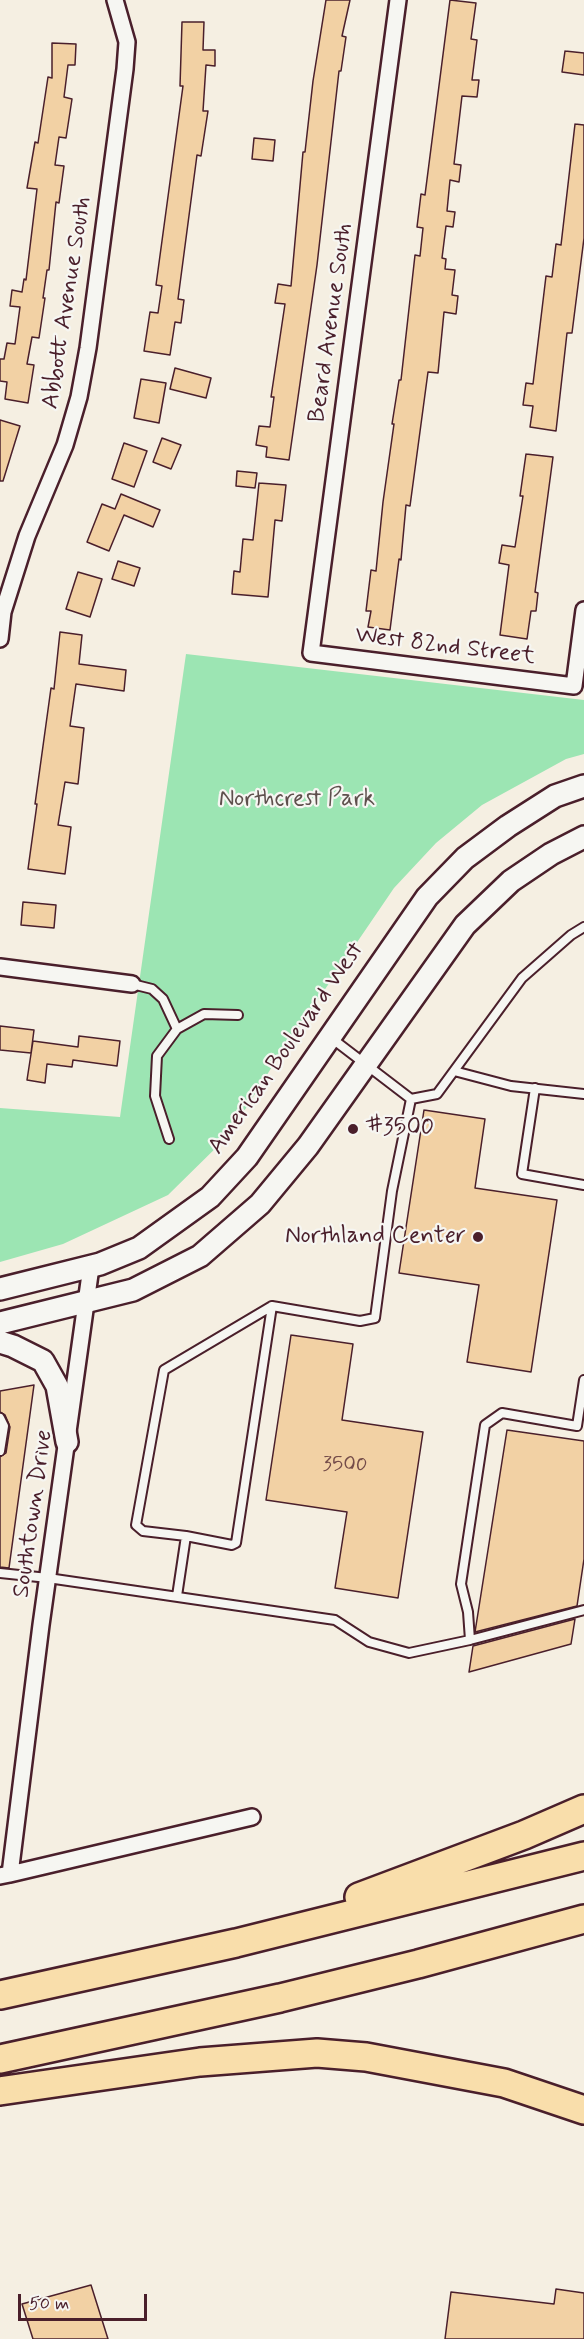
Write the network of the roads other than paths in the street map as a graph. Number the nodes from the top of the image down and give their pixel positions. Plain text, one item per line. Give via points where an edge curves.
1 (115, 0) edge
2 (398, 0) edge
3 (584, 610) edge
4 (0, 639) edge
5 (311, 652) joint
6 (584, 786) edge
7 (584, 837) edge
8 (584, 927) edge
9 (0, 967) edge
10 (132, 984) joint
11 (238, 1015) dead end
12 (177, 1029) junction
13 (329, 1036) junction
14 (365, 1065) junction
15 (454, 1071) junction
16 (535, 1088) junction
17 (584, 1094) edge
18 (411, 1099) junction
19 (169, 1139) dead end
20 (584, 1185) edge
21 (91, 1267) junction
22 (0, 1289) edge
23 (87, 1303) junction
24 (272, 1306) junction
25 (0, 1323) edge
26 (0, 1342) edge
27 (584, 1380) edge
28 (0, 1418) edge
29 (580, 1427) edge
30 (67, 1442) junction
31 (0, 1451) edge
32 (186, 1536) junction
33 (0, 1573) edge
34 (48, 1578) junction
35 (177, 1596) junction
36 (584, 1610) edge
37 (470, 1640) junction
38 (584, 1809) edge
39 (252, 1817) dead end
40 (584, 1856) edge
41 (5, 1875) edge
42 (584, 1919) edge
43 (236, 1943) junction
44 (0, 1995) edge
45 (0, 2060) edge
46 (0, 2091) edge
47 (584, 2110) edge

1 - 4 street, Abbott Avenue South via 127,42 125,69 88,348 65,445 27,537 3,612
2 - 5 street, Beard Avenue South
3 - 5 street, West 82nd Street via 574,686
6 - 13 main road, American Boulevard West via 555,796 465,858 427,897
7 - 14 main road via 511,881 465,925
8 - 15 lane via 522,978
9 - 10 street
10 - 12 lane via 152,989 162,999
11 - 12 lane via 204,1014
12 - 19 lane via 157,1056 155,1096
13 - 14 lane
13 - 21 main road, American Boulevard West via 247,1156 210,1197 139,1248
14 - 18 lane
14 - 23 main road via 308,1146 260,1204 200,1256 133,1290
15 - 16 lane
15 - 18 lane via 437,1094
16 - 17 lane
16 - 20 lane via 522,1174
18 - 24 lane via 392,1191 375,1318 360,1321
21 - 22 main road, American Boulevard West
21 - 23 street, Southtown Drive
23 - 25 main road
23 - 30 street, Southtown Drive
24 - 32 lane via 238,1539 232,1545
24 - 32 lane via 164,1370 136,1525 142,1531
26 - 30 main road via 43,1361 57,1386
27 - 29 lane
28 - 31 lane via 4,1426
29 - 37 lane via 502,1413 485,1425 461,1584
30 - 34 street, Southtown Drive
32 - 35 lane
33 - 34 lane
34 - 35 lane
34 - 41 street, Southtown Drive
35 - 37 lane via 336,1620 369,1642 409,1653
36 - 37 lane
38 - 43 highway
39 - 41 street, Southtown Drive
40 - 43 highway
42 - 45 highway via 279,1998
43 - 44 highway
46 - 47 highway via 200,2062 316,2053 387,2061 504,2083

